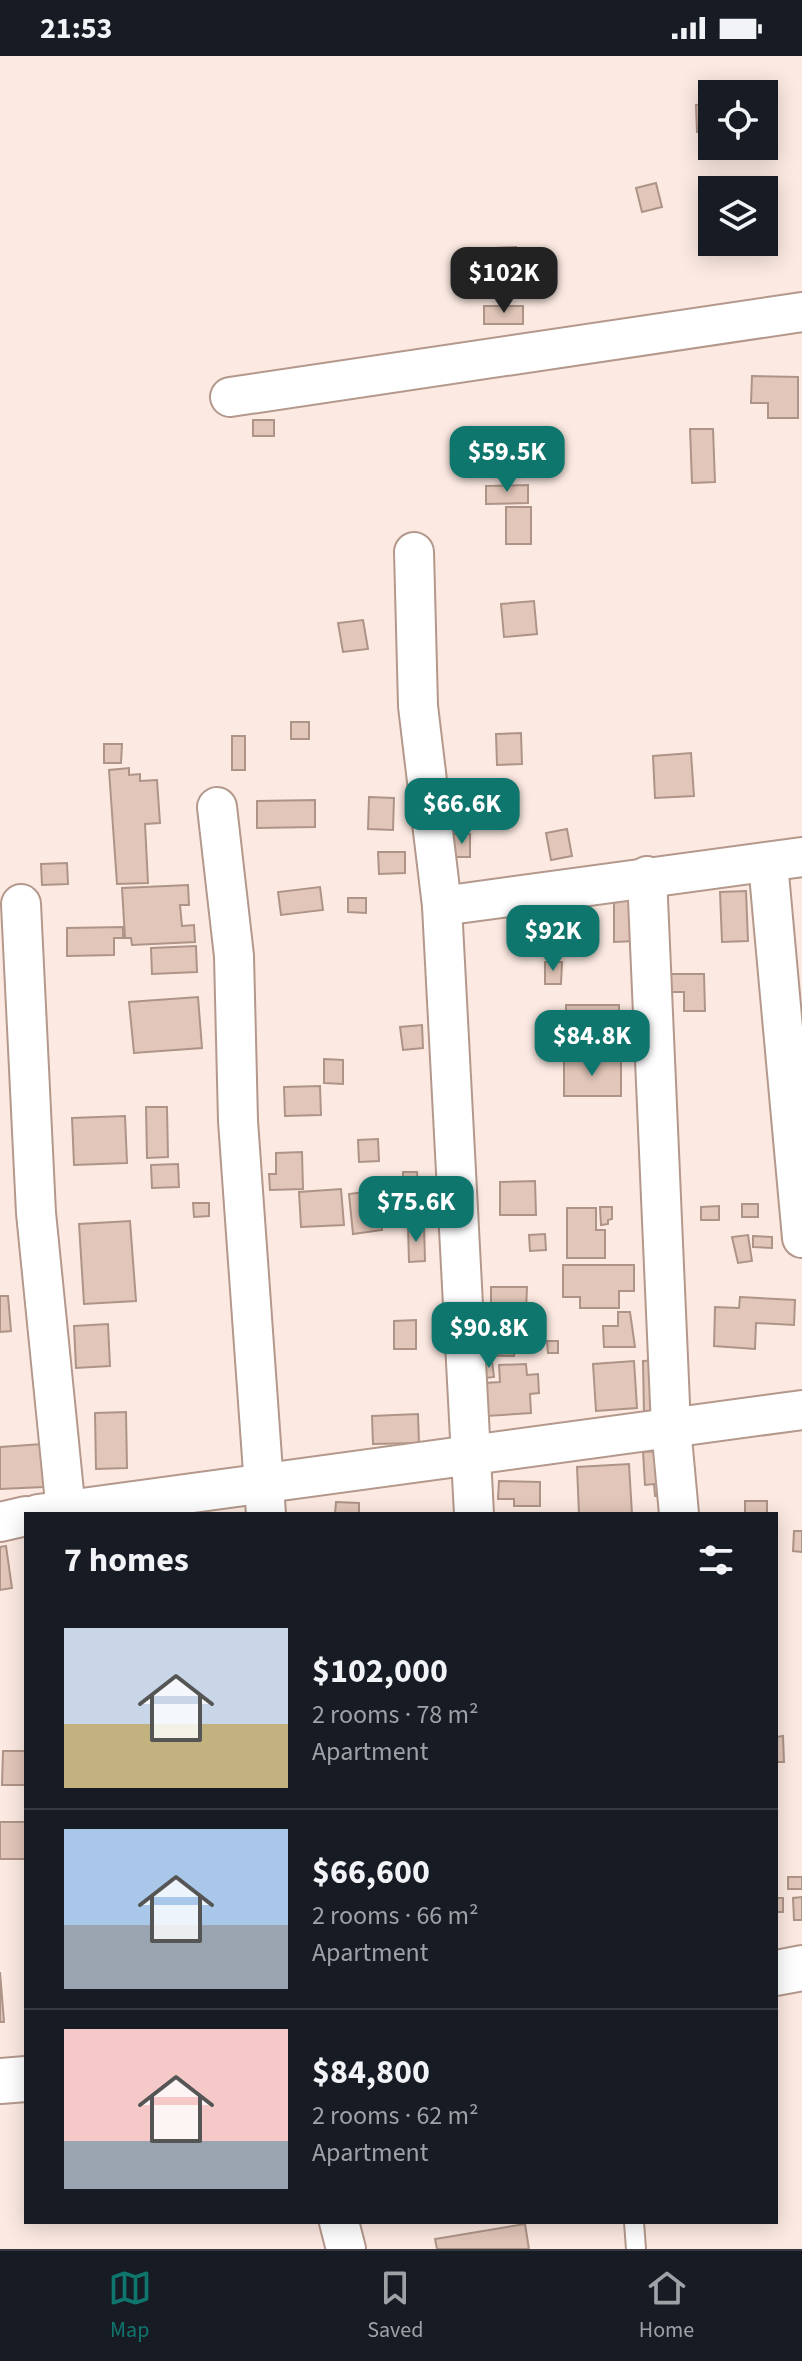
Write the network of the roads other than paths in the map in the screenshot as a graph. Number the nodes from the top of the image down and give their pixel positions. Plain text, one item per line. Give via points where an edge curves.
1 (802, 312) edge
2 (230, 397) dead end
3 (414, 552) dead end
4 (217, 807) dead end
5 (785, 860) edge
6 (647, 876) junction
7 (21, 904) dead end
8 (442, 906) junction
9 (802, 1238) edge
10 (802, 1410) edge
11 (671, 1427) junction
12 (473, 1455) junction
13 (266, 1498) edge
14 (47, 1512) edge
15 (62, 1512) edge
16 (474, 1512) edge
17 (679, 1512) edge
18 (24, 1516) edge
19 (0, 1522) edge
20 (802, 1968) edge
21 (778, 1973) edge
22 (24, 2079) edge
23 (0, 2081) edge
24 (340, 2224) edge
25 (634, 2224) edge
26 (346, 2249) edge
27 (636, 2249) edge

1 - 2 street
3 - 8 street via 418,706
4 - 13 street via 234,956 238,1121
5 - 6 street
5 - 9 street
6 - 8 street
6 - 11 street
7 - 14 street
8 - 12 street
10 - 11 street
11 - 12 street
11 - 17 street
12 - 13 street
12 - 16 street
13 - 15 street
18 - 19 street
20 - 21 street
22 - 23 street
24 - 26 street
25 - 27 lane

